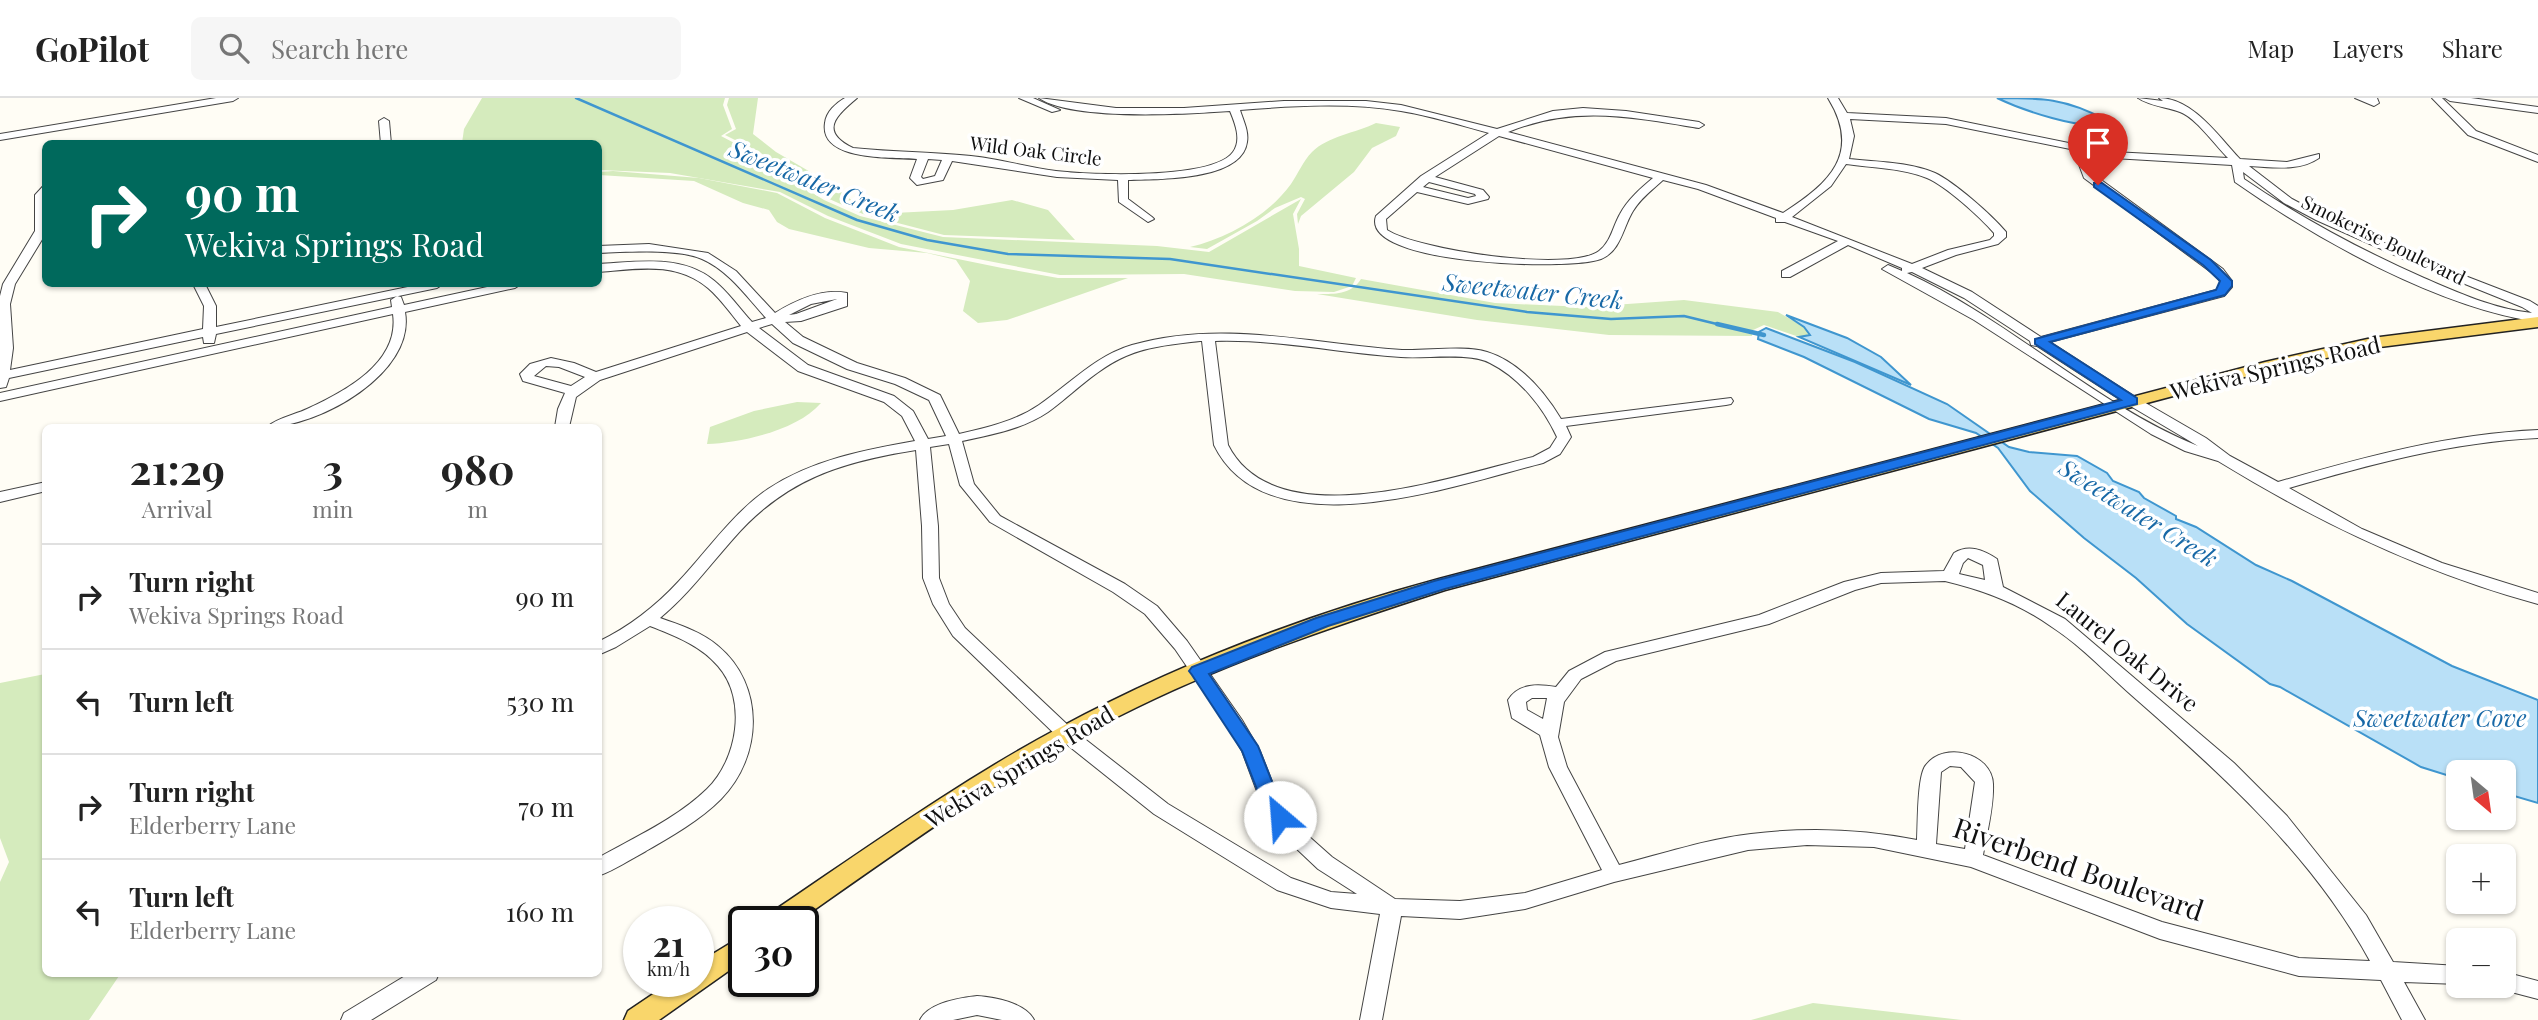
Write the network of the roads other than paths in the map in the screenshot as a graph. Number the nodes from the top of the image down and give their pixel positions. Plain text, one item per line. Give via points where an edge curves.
1 (233, 98) edge
2 (829, 98) edge
3 (1024, 98) edge
4 (1045, 98) edge
5 (1833, 98) edge
6 (2143, 98) edge
7 (2164, 98) edge
8 (2360, 98) edge
9 (2372, 98) edge
10 (2437, 98) edge
11 (2450, 98) edge
12 (847, 100) edge
13 (1309, 101) edge
14 (2538, 110) edge
15 (1235, 111) junction
16 (1115, 114) junction
17 (2191, 114) junction
18 (1844, 116) junction
19 (384, 121) dead end
20 (1699, 125) dead end
21 (1496, 133) junction
22 (0, 137) edge
23 (386, 140) edge
24 (2090, 152) junction
25 (924, 155) junction
26 (2315, 156) dead end
27 (948, 157) junction
28 (2538, 159) edge
29 (1844, 161) junction
30 (2231, 162) junction
31 (1124, 176) junction
32 (1425, 178) junction
33 (1657, 180) junction
34 (1414, 188) junction
35 (42, 192) edge
36 (2308, 212) junction
37 (2291, 214) junction
38 (1148, 219) dead end
39 (1780, 220) junction
40 (1847, 242) junction
41 (1836, 248) junction
42 (602, 250) edge
43 (602, 268) edge
44 (1912, 268) junction
45 (1898, 273) junction
46 (1786, 274) dead end
47 (200, 287) edge
48 (502, 287) edge
49 (395, 288) edge
50 (398, 310) junction
51 (2538, 312) edge
52 (774, 319) junction
53 (2538, 320) edge
54 (749, 327) junction
55 (210, 330) junction
56 (1208, 336) junction
57 (2040, 341) junction
58 (2020, 347) junction
59 (209, 349) junction
60 (1, 375) edge
61 (595, 377) junction
62 (0, 391) edge
63 (572, 391) junction
64 (0, 397) edge
65 (1726, 401) dead end
66 (2132, 401) junction
67 (2113, 406) junction
68 (299, 423) edge
69 (1559, 423) junction
70 (562, 424) edge
71 (2538, 434) edge
72 (954, 438) junction
73 (923, 444) junction
74 (2225, 459) junction
75 (42, 487) edge
76 (2278, 487) junction
77 (0, 497) edge
78 (1950, 577) junction
79 (1996, 590) junction
80 (2538, 599) edge
81 (648, 619) junction
82 (602, 647) edge
83 (1198, 671) junction
84 (1561, 694) junction
85 (1550, 732) junction
86 (1066, 734) junction
87 (1926, 848) junction
88 (1973, 859) junction
89 (602, 865) edge
90 (1614, 874) junction
91 (801, 906) edge
92 (1392, 907) junction
93 (2387, 972) junction
94 (2446, 974) edge
95 (422, 977) edge
96 (2516, 984) edge
97 (2538, 990) edge
98 (670, 997) edge
99 (352, 1020) edge
100 (637, 1020) edge
101 (931, 1020) edge
102 (1023, 1020) edge
103 (1371, 1020) edge
104 (2414, 1020) edge

1 - 22 street
2 - 12 street
3 - 16 street via 1052,109
4 - 16 street
5 - 18 street
6 - 17 street, Smokerise Boulevard
7 - 17 street, Smokerise Boulevard
8 - 9 street via 2374,103
10 - 28 street via 2472,133
11 - 14 street
12 - 25 street, Wild Oak Circle via 834,111 828,130 838,146
13 - 15 street
13 - 21 street via 1401,107
15 - 16 street
15 - 31 street, Wild Oak Circle via 1243,140 1229,162 1188,173
17 - 30 street, Smokerise Boulevard
18 - 24 street via 1946,121
18 - 29 street via 1850,135
19 - 23 street
20 - 21 street via 1585,111 1531,118
21 - 32 street
21 - 33 street via 1564,159
24 - 30 street
24 - 57 street via 2083,162 2088,176 2219,272 2226,286 2220,293
25 - 27 street, Wild Oak Circle
25 - 27 street via 915,178 921,183 939,178
26 - 30 street via 2308,162 2287,165
27 - 31 street, Wild Oak Circle via 1057,174
29 - 39 street via 1825,188
29 - 44 street via 1932,176 2000,232 1994,242
30 - 36 street, Smokerise Boulevard
30 - 37 street, Smokerise Boulevard via 2239,180
31 - 38 street via 1123,200
32 - 34 street
32 - 34 street via 1484,197 1468,201
33 - 34 street via 1631,207 1609,249 1589,260 1560,262 1428,250 1394,239 1384,233 1380,218
33 - 39 street
35 - 60 street via 41,231 9,284 4,304 7,348
36 - 37 street
36 - 51 street, Smokerise Boulevard
37 - 53 street, Smokerise Boulevard via 2386,264 2498,312
39 - 40 street
39 - 41 street
40 - 41 street
40 - 44 street
41 - 45 street
41 - 46 street
42 - 52 street via 649,247 704,255 732,274
43 - 54 street via 679,267 713,286
44 - 45 street
44 - 57 street via 1968,295
45 - 58 street via 1954,302
47 - 55 street via 209,306
48 - 50 street
49 - 50 street
49 - 55 street
50 - 59 street
50 - 68 street via 401,329 386,362 370,378
52 - 54 street
52 - 72 street via 798,340 935,398
53 - 66 main road, Wekiva Springs Road via 2372,344
54 - 61 street
54 - 73 street via 803,368 889,399 908,414
55 - 59 street
55 - 60 street
56 - 69 street via 1414,355 1483,355 1517,374
56 - 69 street via 1221,445 1227,458 1256,482 1308,499 1376,500 1538,460 1555,451 1564,437
56 - 72 street via 1135,348 1090,370 1042,409 986,432
57 - 58 street
57 - 66 street
58 - 67 street
59 - 64 street
60 - 62 street
61 - 63 street
61 - 63 street via 555,362 541,364 527,374 528,379
63 - 70 street via 565,402
65 - 69 street
66 - 67 main road, Wekiva Springs Road
66 - 74 street
67 - 74 street via 2183,447
67 - 83 main road, Wekiva Springs Road via 1439,585 1322,622
71 - 76 street via 2470,438 2412,448
72 - 73 street
72 - 83 street via 967,485 995,519 1151,610
73 - 81 street via 849,458 808,472 775,491 738,521 685,585
73 - 86 street, Riverbend Boulevard via 931,578 940,604 959,632
74 - 76 street
75 - 77 street
76 - 80 street via 2388,547
78 - 79 street, Laurel Oak Drive
78 - 79 street via 1960,554 1974,554 1991,563
78 - 84 street, Laurel Oak Drive via 1881,578 1763,620 1611,656 1575,675
79 - 93 street, Laurel Oak Drive via 2059,623 2228,768 2323,873 2359,921
81 - 82 street
81 - 89 street via 714,651 733,676 745,708 745,740 733,773 715,794
83 - 86 main road, Wekiva Springs Road
83 - 92 street via 1251,751 1272,805 1289,830 1325,863
84 - 85 street, Laurel Oak Drive via 1555,700
84 - 85 street via 1538,691 1522,694 1517,700 1518,713
85 - 90 street, Laurel Oak Drive via 1558,766
86 - 91 main road, Wekiva Springs Road via 967,793
86 - 92 street, Riverbend Boulevard via 1161,809 1284,884 1331,900
87 - 88 street, Riverbend Boulevard
87 - 88 street via 1932,770 1950,757 1968,762 1984,782
87 - 90 street, Riverbend Boulevard via 1874,839 1807,836 1748,842
88 - 93 street, Riverbend Boulevard via 2160,930 2299,967
90 - 92 street, Riverbend Boulevard via 1499,905 1460,910
92 - 103 street
93 - 94 street, Riverbend Boulevard
93 - 104 street, Laurel Oak Drive
95 - 99 street
96 - 97 street
98 - 100 main road
101 - 102 street via 969,1004 997,1007

